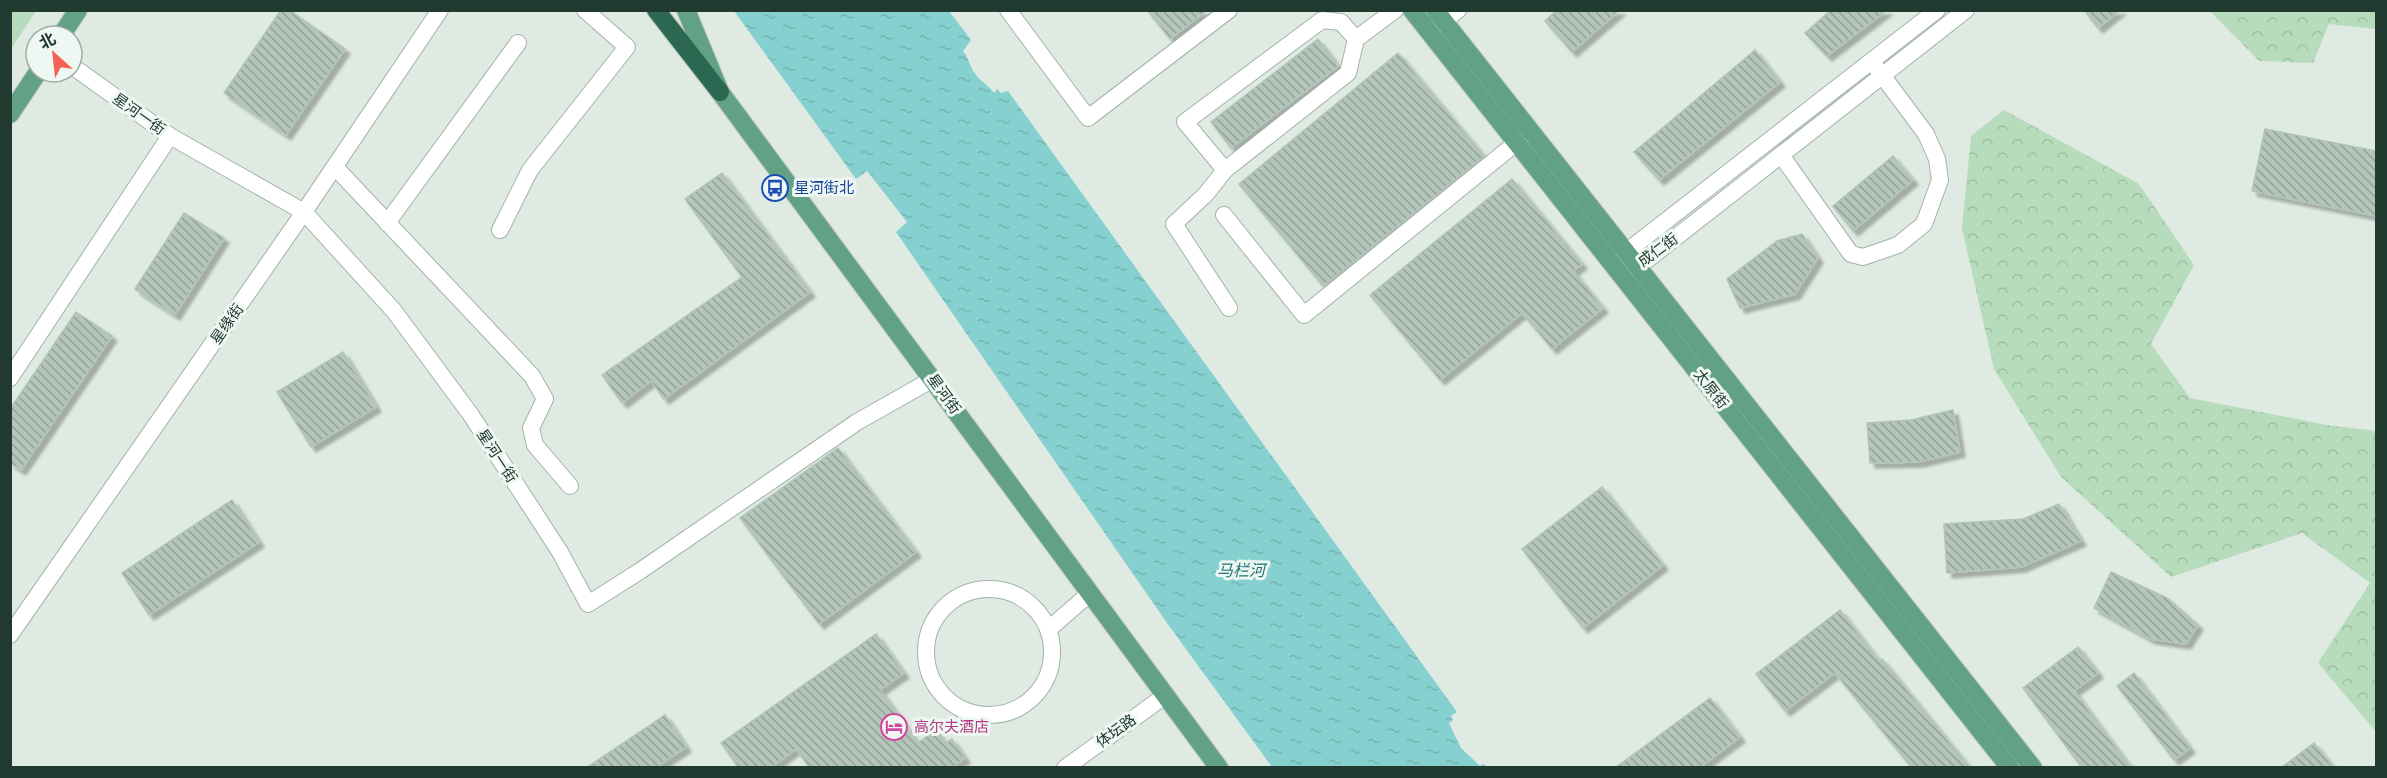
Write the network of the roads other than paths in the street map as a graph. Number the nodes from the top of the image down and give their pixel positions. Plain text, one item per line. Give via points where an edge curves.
1 (78, 10) edge
2 (440, 10) edge
3 (585, 10) edge
4 (656, 10) edge
5 (686, 10) edge
6 (1008, 10) edge
7 (1229, 10) edge
8 (1395, 10) edge
9 (1412, 10) edge
10 (1937, 10) edge
11 (1966, 10) edge
12 (1446, 14) edge
13 (69, 24) edge
14 (1429, 33) junction
15 (1356, 39) junction
16 (518, 43) dead end
17 (1872, 62) junction
18 (84, 75) edge
19 (1883, 76) junction
20 (30, 84) edge
21 (720, 92) junction
22 (10, 114) edge
23 (170, 136) junction
24 (1523, 137) junction
25 (1781, 155) junction
26 (335, 167) junction
27 (1226, 170) junction
28 (304, 212) junction
29 (1224, 215) dead end
30 (387, 223) junction
31 (500, 230) dead end
32 (1626, 252) junction
33 (1638, 267) junction
34 (1617, 271) junction
35 (1229, 308) dead end
36 (10, 378) edge
37 (933, 379) junction
38 (570, 486) dead end
39 (1089, 594) junction
40 (1049, 629) junction
41 (10, 635) edge
42 (1166, 695) junction
43 (1065, 768) edge
44 (1219, 768) edge
45 (2010, 768) edge
46 (2033, 768) edge

1 - 13 main road
2 - 26 street, 星缘街
3 - 31 street via 627,47 530,170
4 - 21 highway
5 - 21 main road, 星河街
6 - 7 street via 1088,118
8 - 15 street
9 - 14 main road, 太原街
10 - 17 street, 成仁街
11 - 19 street, 成仁街
12 - 14 street
12 - 24 main road, 太原街
14 - 24 main road, 太原街
15 - 27 street via 1348,72
15 - 27 street via 1341,22 1322,20 1185,122
16 - 30 street
17 - 19 street
17 - 32 street, 成仁街
18 - 23 street, 星河一街
19 - 25 street, 成仁街
19 - 25 street via 1926,134 1940,180 1924,224 1898,245 1863,257 1851,254
20 - 22 main road
21 - 37 main road, 星河街
23 - 28 street, 星河一街
23 - 36 street
24 - 29 street via 1304,315
24 - 32 main road, 太原街
24 - 34 main road, 太原街
25 - 33 street, 成仁街
26 - 28 street, 星缘街
26 - 30 street
27 - 35 street via 1174,224
28 - 37 street, 星河一街 via 394,311 471,415 560,552 588,604 857,422
28 - 41 street, 星缘街
30 - 38 street via 532,376 545,399 531,428 535,445
32 - 33 main road, 太原街
32 - 34 street, 成仁街
33 - 34 street, 成仁街
33 - 46 main road, 太原街
34 - 45 main road, 太原街
37 - 39 main road, 星河街
39 - 40 street
39 - 42 main road, 星河街
40 - 40 street via 1053,649 1050,670 1041,689 1025,704 986,715 965,710 947,699 934,683 927,664 926,643 945,606 962,594 982,588 1022,597 1038,611
42 - 43 street, 体坛路
42 - 44 main road, 星河街

